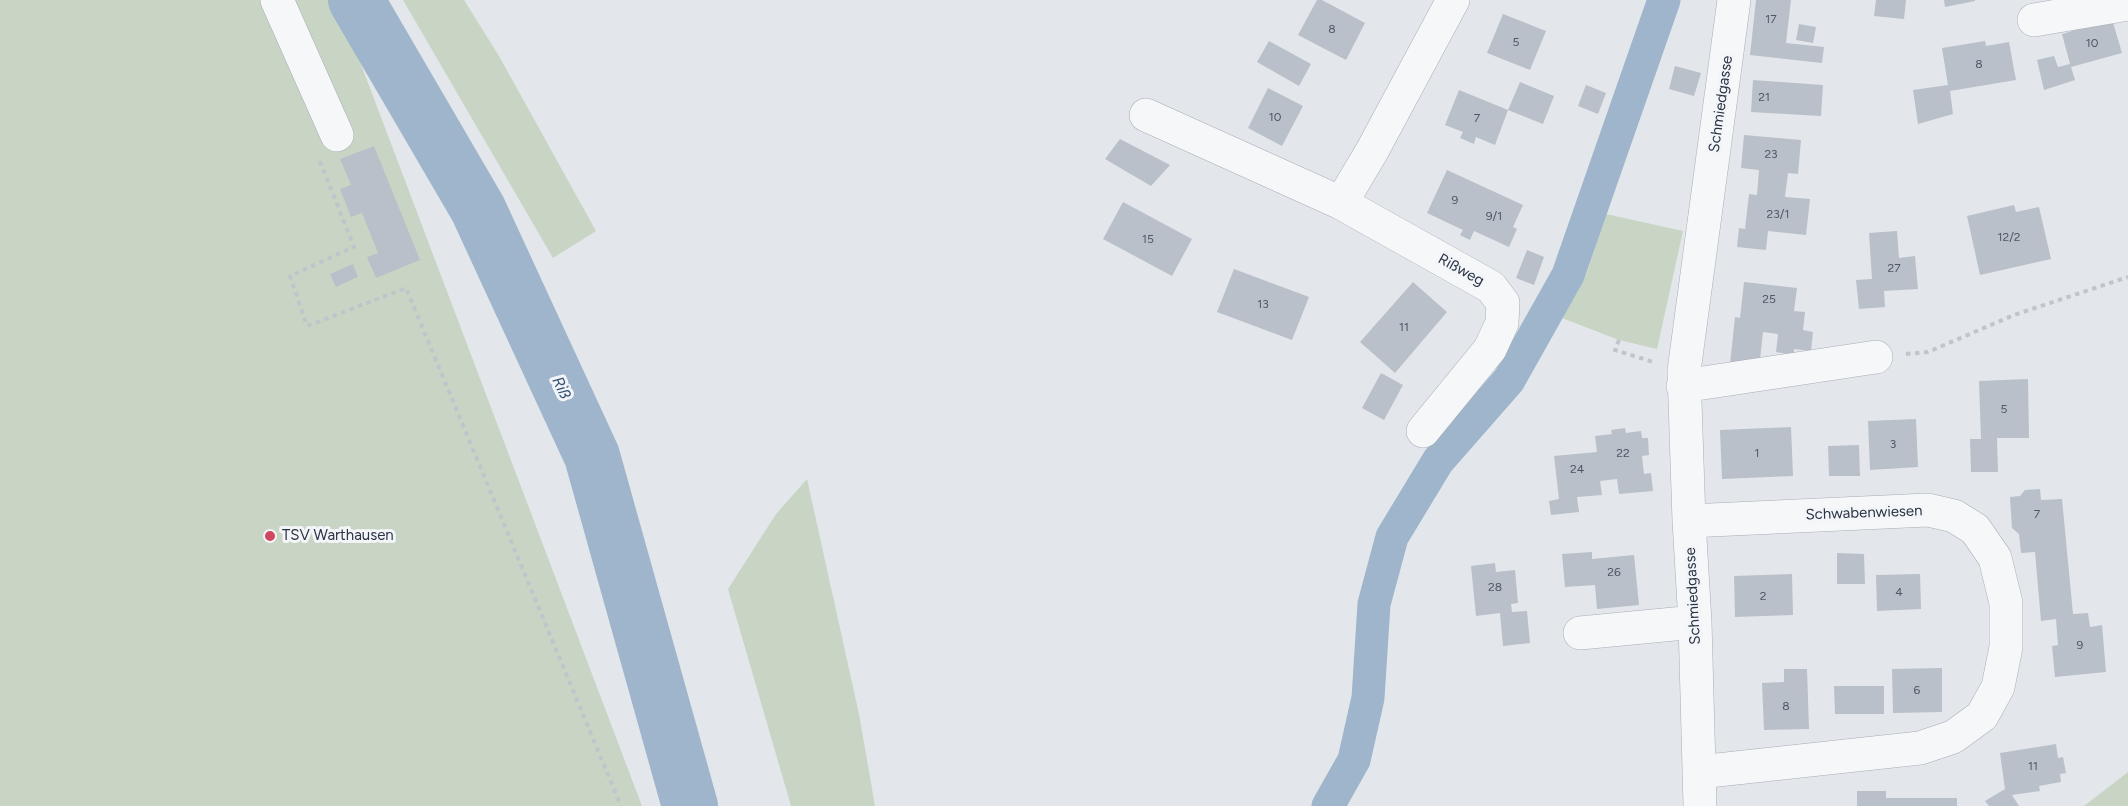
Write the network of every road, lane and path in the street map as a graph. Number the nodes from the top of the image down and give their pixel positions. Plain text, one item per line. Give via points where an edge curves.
1 (278, 0) edge
2 (1453, 0) edge
3 (1734, 0) edge
4 (2128, 4) edge
5 (2034, 20) dead end
6 (1146, 115) dead end
7 (336, 135) joint
8 (1341, 203) junction
9 (2128, 277) edge
10 (1618, 340) dead end
11 (1876, 357) joint
12 (1683, 378) junction
13 (1423, 431) dead end
14 (1689, 521) junction
15 (1695, 622) junction
16 (1580, 633) dead end
17 (1699, 772) junction
18 (621, 806) edge
19 (1700, 806) edge

1 - 7 street
2 - 8 street
3 - 12 street, Schmiedgasse
4 - 5 street
6 - 8 street, Rißweg
7 - 18 path via 316,152 354,247 290,276 307,326 405,288
8 - 13 street, Rißweg via 1491,286 1503,303 1502,323 1490,349
9 - 11 path via 2014,315 1928,352
10 - 12 path via 1616,350
11 - 12 street
12 - 14 street, Schmiedgasse
14 - 15 street, Schmiedgasse
14 - 17 street, Schwabenwiesen via 1928,510 1954,516 1975,529 1995,558 2006,603 2006,647 1998,687 1982,716 1953,738 1920,748
15 - 16 street
15 - 17 street, Schmiedgasse
17 - 19 street, Schmiedgasse

